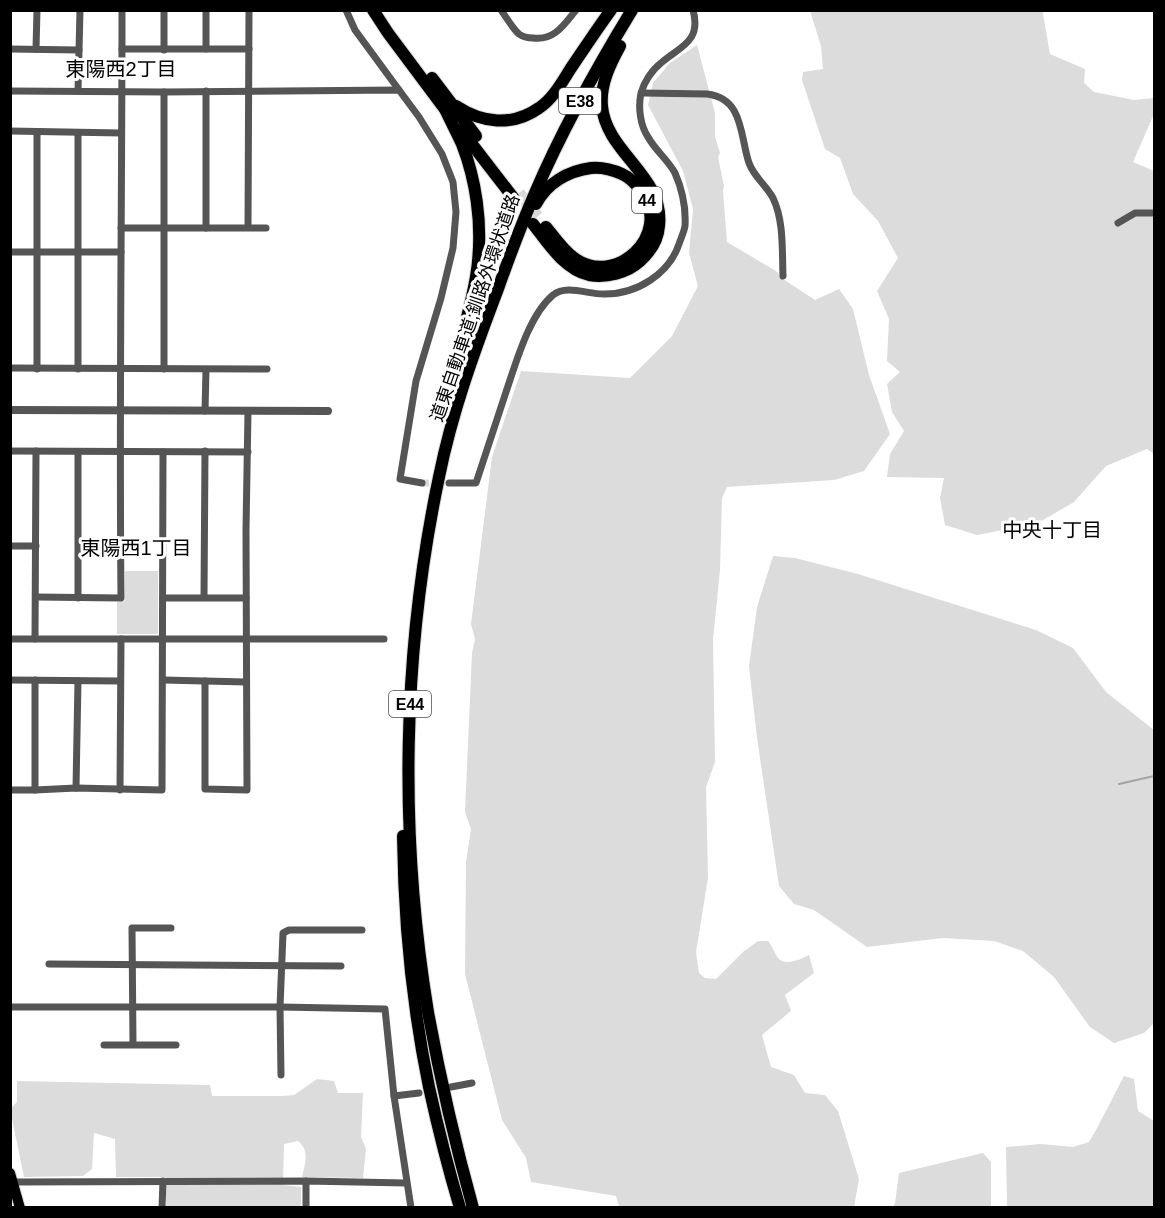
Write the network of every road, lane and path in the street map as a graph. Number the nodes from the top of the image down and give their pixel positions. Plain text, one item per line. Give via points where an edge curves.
1 (37, 10) edge
2 (80, 10) edge
3 (122, 10) edge
4 (164, 10) edge
5 (206, 10) edge
6 (249, 10) edge
7 (346, 10) edge
8 (373, 10) edge
9 (380, 10) edge
10 (501, 10) edge
11 (576, 10) edge
12 (611, 10) edge
13 (626, 10) edge
14 (632, 10) edge
15 (639, 10) edge
16 (693, 10) edge
17 (10, 49) edge
18 (36, 49) junction
19 (122, 49) junction
20 (206, 49) junction
21 (249, 49) junction
22 (79, 50) junction
23 (164, 50) junction
24 (78, 90) junction
25 (399, 90) junction
26 (10, 91) edge
27 (122, 91) junction
28 (206, 91) junction
29 (249, 91) junction
30 (164, 92) junction
31 (642, 93) junction
32 (448, 107) junction
33 (10, 131) edge
34 (37, 132) junction
35 (78, 133) junction
36 (121, 133) junction
37 (526, 208) junction
38 (1155, 213) edge
39 (1118, 223) dead end
40 (163, 227) junction
41 (248, 227) junction
42 (121, 228) junction
43 (206, 228) junction
44 (266, 228) dead end
45 (516, 240) junction
46 (79, 251) junction
47 (10, 252) edge
48 (37, 252) junction
49 (121, 252) junction
50 (783, 276) dead end
51 (10, 369) edge
52 (37, 369) junction
53 (78, 369) junction
54 (121, 369) junction
55 (164, 369) junction
56 (267, 369) dead end
57 (206, 370) junction
58 (10, 410) edge
59 (120, 410) junction
60 (205, 411) junction
61 (248, 411) junction
62 (328, 411) dead end
63 (447, 420) junction
64 (10, 451) edge
65 (36, 451) junction
66 (206, 451) junction
67 (78, 452) junction
68 (120, 452) junction
69 (163, 452) junction
70 (248, 452) junction
71 (422, 483) tunnel mouth
72 (450, 483) tunnel mouth
73 (10, 546) edge
74 (36, 546) junction
75 (36, 597) junction
76 (204, 597) junction
77 (78, 598) junction
78 (163, 598) junction
79 (246, 598) junction
80 (10, 639) edge
81 (35, 639) junction
82 (121, 639) junction
83 (384, 639) dead end
84 (163, 640) junction
85 (247, 640) junction
86 (10, 680) edge
87 (35, 680) junction
88 (163, 680) junction
89 (78, 681) junction
90 (120, 681) junction
91 (205, 681) junction
92 (246, 682) junction
93 (76, 788) junction
94 (10, 790) edge
95 (35, 790) junction
96 (120, 790) junction
97 (171, 928) dead end
98 (362, 930) dead end
99 (49, 964) dead end
100 (132, 965) junction
101 (282, 966) junction
102 (340, 966) dead end
103 (10, 1007) edge
104 (133, 1007) junction
105 (280, 1007) junction
106 (133, 1044) junction
107 (104, 1045) dead end
108 (176, 1045) dead end
109 (281, 1075) dead end
110 (472, 1083) dead end
111 (452, 1087) dead end
112 (419, 1093) dead end
113 (394, 1096) junction
114 (12, 1177) edge
115 (163, 1181) junction
116 (306, 1181) junction
117 (406, 1183) junction
118 (20, 1208) edge
119 (162, 1208) edge
120 (306, 1208) edge
121 (411, 1208) edge
122 (460, 1208) edge
123 (473, 1208) edge

1 - 18 street
2 - 22 street
3 - 19 street
4 - 23 street
5 - 20 street
6 - 21 street
7 - 25 street via 355,30
8 - 32 highway
9 - 32 highway
10 - 11 street via 520,34 539,39 556,33
12 - 32 highway via 561,85 539,108 504,121
13 - 37 highway, 道東自動車道;釧路外環状道路 / E38 via 548,148
14 - 37 highway, 道東自動車道;釧路外環状道路 / E38 via 574,111
15 - 37 highway via 607,71 602,107 612,136 654,193 660,220 649,252 633,267 613,274 581,272 552,248
16 - 31 street via 690,39 660,63
17 - 18 street
18 - 22 street
19 - 23 street
19 - 27 street
20 - 21 street
20 - 23 street
21 - 29 street
22 - 24 street
24 - 26 street
24 - 27 street
25 - 29 street
25 - 71 street via 442,154 453,182 456,212 453,248 416,381 400,479
27 - 30 street
27 - 36 street
28 - 29 street
28 - 30 street
28 - 43 street
29 - 41 street
30 - 40 street
31 - 50 street via 707,94 726,102 739,119 750,165 777,208
31 - 72 street via 640,111 645,131 674,172 681,190 685,228 678,247 668,264 638,288 604,294 567,290 555,293 546,302 535,316 518,357 477,483
32 - 37 highway, 44
32 - 63 highway via 471,173 480,244
33 - 34 street
34 - 35 street
34 - 48 street
35 - 36 street
35 - 46 street
36 - 42 street
37 - 45 highway, 道東自動車道;釧路外環状道路 / E44
37 - 45 highway, 44 via 560,245 574,258 603,267 620,263 635,253 649,233 650,207 637,185 618,172 594,168 569,173 549,188 539,198
37 - 63 highway, 道東自動車道;釧路外環状道路 / E44 via 489,293
38 - 39 street via 1136,213
40 - 42 street
40 - 43 street
40 - 55 street
41 - 43 street
41 - 44 street
42 - 49 street
45 - 123 highway, 道東自動車道;釧路外環状道路 / E44 via 474,354 439,476 419,589 410,694 410,805 418,933 442,1084
46 - 48 street
46 - 49 street
46 - 53 street
47 - 48 street
48 - 52 street
49 - 54 street
51 - 52 street
52 - 53 street
53 - 54 street
54 - 55 street
54 - 59 street
55 - 57 street
56 - 57 street
57 - 60 street
58 - 59 street
59 - 60 street
59 - 68 street
60 - 61 street
61 - 62 street
61 - 70 street
63 - 122 highway, 道東自動車道;釧路外環状道路 / E44 via 433,475 414,589 403,694 402,806 407,922 417,1013 429,1086
64 - 65 street
65 - 67 street
65 - 74 street
66 - 69 street
66 - 70 street
66 - 76 street
67 - 68 street
67 - 77 street
68 - 69 street
68 - 77 street via 121,598
69 - 78 street
70 - 79 street
73 - 74 street
74 - 75 street
75 - 77 street
75 - 81 street
76 - 78 street
76 - 79 street
78 - 84 street
79 - 85 street
80 - 81 street
81 - 82 street
82 - 84 street
82 - 90 street
83 - 85 street
84 - 85 street
84 - 88 street
85 - 92 street
86 - 87 street
87 - 89 street
87 - 95 street
88 - 91 street
88 - 96 street via 162,790
89 - 90 street
89 - 93 street
90 - 96 street
91 - 92 street
91 - 92 street via 204,789 246,790
93 - 95 street
93 - 96 street
94 - 95 street
97 - 100 street via 132,928
98 - 101 street via 289,930 283,933
99 - 100 street
100 - 101 street
100 - 104 street
101 - 102 street
101 - 105 street
103 - 104 street
104 - 105 street
104 - 106 street
105 - 109 street
105 - 113 street via 386,1009
106 - 107 street
106 - 108 street
110 - 111 street
112 - 113 street
113 - 117 street
114 - 115 street
114 - 118 highway
115 - 116 street
115 - 119 street
116 - 117 street
116 - 120 street
117 - 121 street

